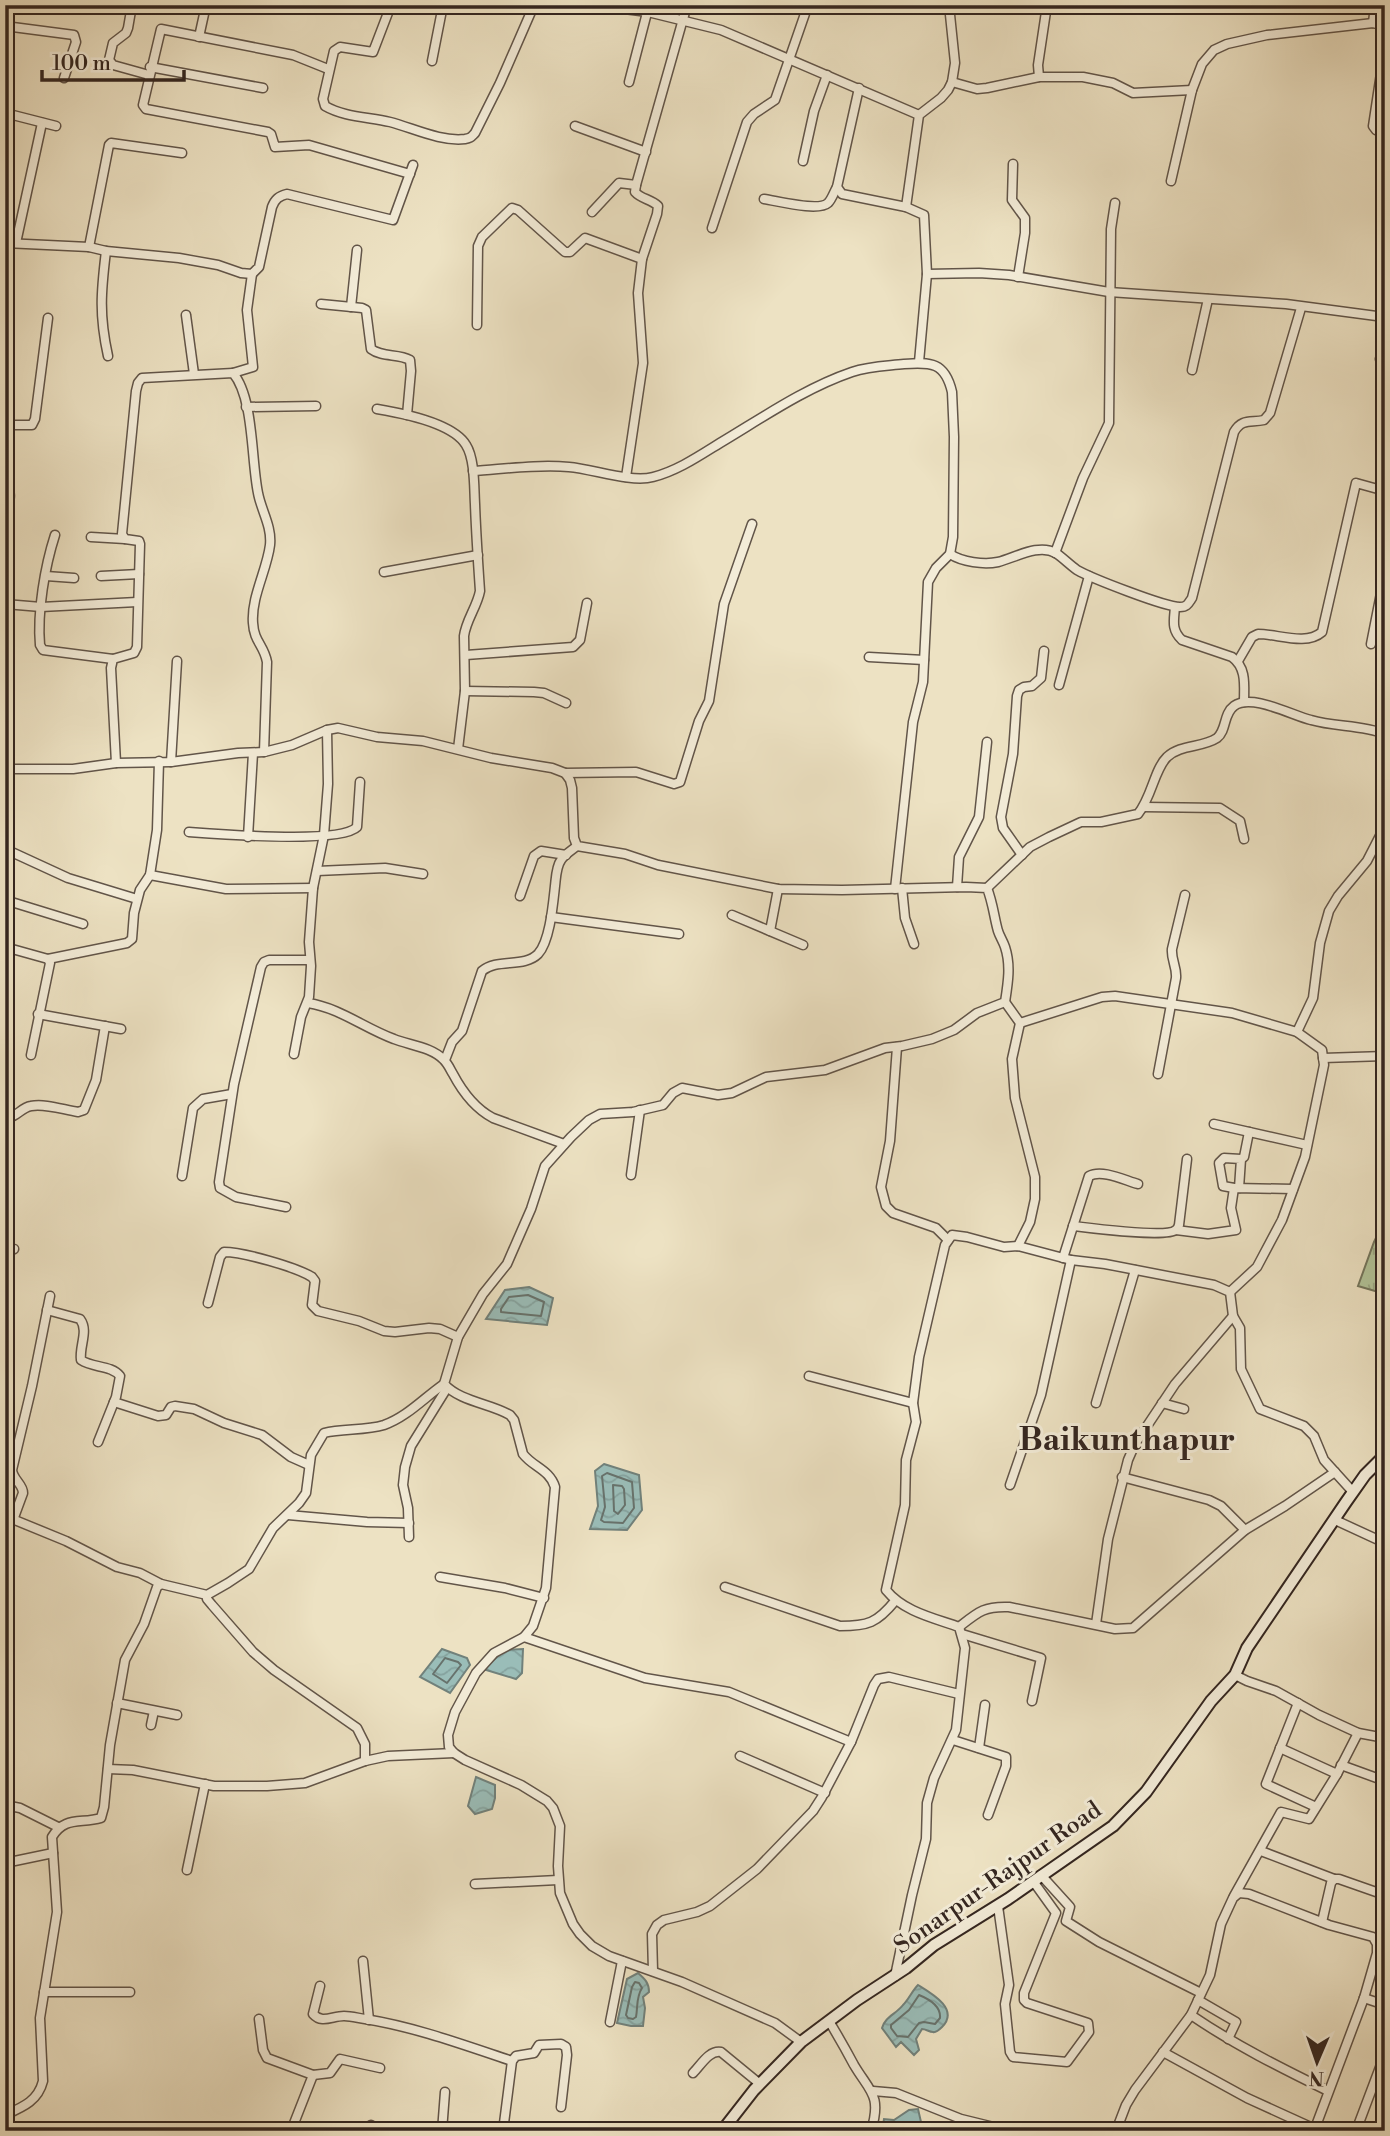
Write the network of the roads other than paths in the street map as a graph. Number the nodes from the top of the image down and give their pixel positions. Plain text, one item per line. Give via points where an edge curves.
1 (132, 5) edge
2 (206, 5) edge
3 (391, 5) edge
4 (443, 5) edge
5 (534, 5) edge
6 (593, 5) edge
7 (687, 5) edge
8 (808, 5) edge
9 (949, 5) edge
10 (1047, 5) edge
11 (1375, 5) edge
12 (648, 8) edge
13 (683, 21) junction
14 (1373, 23) junction
15 (5, 26) edge
16 (1385, 26) edge
17 (199, 37) junction
18 (1385, 47) edge
19 (791, 60) junction
20 (432, 61) dead end
21 (328, 69) junction
22 (150, 71) junction
23 (827, 75) junction
24 (1039, 77) junction
25 (64, 78) dead end
26 (629, 82) dead end
27 (952, 82) junction
28 (263, 88) dead end
29 (859, 88) junction
30 (1192, 90) junction
31 (5, 113) edge
32 (919, 115) junction
33 (42, 123) junction
34 (56, 126) dead end
35 (575, 126) dead end
36 (1385, 134) edge
37 (646, 152) junction
38 (182, 153) dead end
39 (803, 161) dead end
40 (1013, 164) dead end
41 (1171, 181) dead end
42 (636, 185) junction
43 (837, 187) junction
44 (764, 199) dead end
45 (1115, 202) dead end
46 (906, 207) junction
47 (592, 212) dead end
48 (712, 228) dead end
49 (5, 243) edge
50 (16, 243) junction
51 (89, 247) junction
52 (357, 250) dead end
53 (106, 251) junction
54 (642, 259) junction
55 (252, 274) junction
56 (927, 274) junction
57 (1018, 277) junction
58 (1109, 292) junction
59 (1208, 299) junction
60 (1385, 299) edge
61 (321, 304) dead end
62 (351, 307) junction
63 (1301, 308) junction
64 (186, 316) dead end
65 (48, 318) dead end
66 (1384, 318) edge
67 (477, 325) dead end
68 (1385, 342) edge
69 (108, 356) dead end
70 (919, 362) junction
71 (1385, 367) edge
72 (1192, 370) dead end
73 (233, 373) junction
74 (194, 374) junction
75 (316, 406) dead end
76 (246, 407) junction
77 (377, 409) dead end
78 (407, 415) junction
79 (5, 425) edge
80 (473, 471) junction
81 (626, 477) junction
82 (5, 482) edge
83 (1385, 491) edge
84 (5, 517) edge
85 (752, 524) dead end
86 (55, 535) dead end
87 (91, 537) dead end
88 (125, 538) junction
89 (1055, 553) junction
90 (950, 554) junction
91 (478, 555) junction
92 (384, 572) dead end
93 (1385, 573) edge
94 (139, 574) junction
95 (46, 576) junction
96 (101, 576) dead end
97 (1089, 576) junction
98 (74, 578) dead end
99 (137, 602) junction
100 (587, 603) dead end
101 (5, 604) edge
102 (41, 607) junction
103 (1175, 607) junction
104 (1371, 644) dead end
105 (1044, 651) dead end
106 (466, 655) junction
107 (869, 657) dead end
108 (113, 659) junction
109 (924, 660) junction
110 (177, 661) dead end
111 (1238, 661) junction
112 (1059, 685) dead end
113 (465, 691) junction
114 (1244, 702) junction
115 (566, 704) dead end
116 (327, 730) junction
117 (1385, 734) edge
118 (988, 742) dead end
119 (458, 750) junction
120 (264, 752) junction
121 (253, 753) junction
122 (159, 761) junction
123 (171, 762) junction
124 (116, 763) junction
125 (5, 769) edge
126 (565, 773) junction
127 (360, 782) dead end
128 (1144, 807) junction
129 (1385, 826) edge
130 (189, 832) dead end
131 (324, 835) junction
132 (248, 837) junction
133 (1244, 839) dead end
134 (577, 846) junction
135 (5, 849) edge
136 (566, 855) junction
137 (1022, 855) junction
138 (317, 871) junction
139 (423, 874) dead end
140 (150, 875) junction
141 (957, 887) junction
142 (313, 888) junction
143 (899, 888) junction
144 (987, 888) junction
145 (778, 889) junction
146 (1185, 895) dead end
147 (520, 896) dead end
148 (137, 899) junction
149 (5, 900) edge
150 (732, 915) dead end
151 (551, 917) junction
152 (83, 924) dead end
153 (770, 931) junction
154 (679, 934) dead end
155 (914, 944) dead end
156 (803, 945) dead end
157 (5, 947) edge
158 (48, 959) junction
159 (309, 960) junction
160 (1005, 1002) junction
161 (308, 1003) junction
162 (1171, 1004) junction
163 (38, 1014) junction
164 (1020, 1023) junction
165 (105, 1026) junction
166 (121, 1029) dead end
167 (1297, 1032) junction
168 (897, 1046) junction
169 (294, 1054) dead end
170 (30, 1055) dead end
171 (1385, 1056) edge
172 (1323, 1058) junction
173 (445, 1060) junction
174 (1158, 1074) dead end
175 (232, 1094) junction
176 (640, 1110) junction
177 (5, 1118) edge
178 (1214, 1124) dead end
179 (1249, 1132) junction
180 (564, 1144) junction
181 (1307, 1145) junction
182 (1187, 1159) dead end
183 (1241, 1159) junction
184 (182, 1175) dead end
185 (631, 1175) dead end
186 (1138, 1184) dead end
187 (1237, 1188) junction
188 (1293, 1189) junction
189 (286, 1206) dead end
190 (1073, 1226) junction
191 (1176, 1230) junction
192 (948, 1240) junction
193 (1018, 1247) junction
194 (1067, 1259) junction
195 (1135, 1270) junction
196 (1230, 1292) junction
197 (50, 1296) dead end
198 (208, 1303) dead end
199 (47, 1310) junction
200 (1233, 1315) junction
201 (458, 1337) junction
202 (809, 1376) dead end
203 (446, 1386) junction
204 (114, 1402) junction
205 (914, 1403) junction
206 (1096, 1403) dead end
207 (1163, 1403) junction
208 (1184, 1409) dead end
209 (98, 1442) dead end
210 (1385, 1455) edge
211 (309, 1465) junction
212 (1335, 1472) junction
213 (1122, 1477) junction
214 (1010, 1485) dead end
215 (1353, 1492) junction
216 (288, 1515) junction
217 (9, 1518) edge
218 (1335, 1520) junction
219 (409, 1523) junction
220 (1245, 1530) junction
221 (409, 1537) dead end
222 (1385, 1543) edge
223 (440, 1577) dead end
224 (160, 1584) junction
225 (725, 1587) dead end
226 (207, 1595) junction
227 (544, 1598) junction
228 (895, 1601) junction
229 (1096, 1624) junction
230 (961, 1631) junction
231 (524, 1637) junction
232 (1235, 1675) junction
233 (959, 1694) junction
234 (1032, 1701) dead end
235 (117, 1703) junction
236 (1298, 1703) junction
237 (985, 1705) dead end
238 (154, 1711) junction
239 (177, 1715) dead end
240 (151, 1725) dead end
241 (1357, 1733) junction
242 (1385, 1738) edge
243 (953, 1740) junction
244 (851, 1742) junction
245 (979, 1748) junction
246 (1280, 1748) junction
247 (454, 1753) junction
248 (740, 1756) dead end
249 (365, 1761) junction
250 (1341, 1765) junction
251 (108, 1769) junction
252 (1337, 1774) junction
253 (1385, 1781) edge
254 (205, 1784) junction
255 (825, 1793) junction
256 (5, 1805) edge
257 (1316, 1807) junction
258 (988, 1815) dead end
259 (58, 1827) junction
260 (1261, 1851) junction
261 (53, 1853) junction
262 (5, 1863) edge
263 (187, 1870) dead end
264 (1037, 1878) junction
265 (1334, 1879) junction
266 (558, 1880) junction
267 (475, 1884) dead end
268 (1379, 1893) dead end
269 (1233, 1898) junction
270 (998, 1906) junction
271 (1321, 1922) junction
272 (363, 1961) dead end
273 (622, 1961) junction
274 (653, 1971) junction
275 (895, 1976) junction
276 (320, 1986) dead end
277 (44, 1992) junction
278 (130, 1992) dead end
279 (1200, 1997) junction
280 (1364, 1998) junction
281 (1385, 2005) edge
282 (1191, 2014) junction
283 (259, 2019) dead end
284 (369, 2020) junction
285 (829, 2021) junction
286 (610, 2022) dead end
287 (1228, 2039) junction
288 (801, 2042) junction
289 (1163, 2052) junction
290 (1385, 2054) edge
291 (512, 2061) junction
292 (380, 2068) dead end
293 (693, 2073) dead end
294 (313, 2075) junction
295 (760, 2084) junction
296 (873, 2091) junction
297 (1328, 2091) junction
298 (445, 2092) dead end
299 (561, 2107) dead end
300 (5, 2115) edge
301 (1315, 2130) edge
302 (291, 2131) edge
303 (442, 2131) edge
304 (503, 2131) edge
305 (722, 2131) edge
306 (871, 2131) edge
307 (1010, 2131) edge
308 (1116, 2131) edge
309 (1356, 2131) edge

1 - 22 street via 128,28 113,43 109,63
2 - 17 street
3 - 21 street via 375,51 337,47
4 - 20 street
5 - 21 street via 471,137 429,135 330,109 323,99
6 - 12 street
7 - 13 street
8 - 19 street
9 - 27 street via 955,63
10 - 24 street
11 - 14 street
12 - 13 street
12 - 26 street
13 - 19 street via 721,30
13 - 37 street
14 - 16 street
14 - 30 street via 1227,44 1202,64
15 - 25 street via 74,35
17 - 21 street via 293,55
17 - 22 street via 161,29
18 - 36 street via 1373,126
19 - 23 street
19 - 48 street via 775,100 747,122
22 - 28 street
22 - 55 street via 146,109 268,132 275,146 309,145 412,169 393,220 287,194 279,196 272,207 259,267
23 - 29 street
23 - 39 street
24 - 27 street via 988,89
24 - 30 street via 1083,77 1133,93
27 - 32 street via 941,98
29 - 32 street
29 - 43 street
30 - 41 street
31 - 33 street
32 - 46 street
33 - 34 street
33 - 50 street
35 - 37 street
37 - 42 street
38 - 51 street via 123,143 109,145
40 - 57 street via 1012,200 1025,218
42 - 47 street via 619,183
42 - 54 street via 640,197 658,206
43 - 44 street via 829,202 821,206
43 - 46 street via 842,194
45 - 58 street
46 - 56 street via 924,215
49 - 50 street
50 - 51 street
51 - 53 street
52 - 62 street
53 - 55 street via 179,258
53 - 69 street via 100,305
54 - 67 street via 585,238 565,252 512,208 478,246
54 - 81 street via 638,293 643,363
55 - 73 street via 247,310 253,367
56 - 57 street
56 - 70 street
57 - 58 street
58 - 59 street
58 - 89 street via 1109,423
59 - 63 street
59 - 72 street
60 - 66 street
61 - 62 street
62 - 78 street via 366,310 371,349 410,360
63 - 66 street
63 - 103 street via 1270,413 1264,420 1238,425 1234,432 1192,598 1187,605
64 - 74 street
65 - 79 street via 35,419 32,425
68 - 71 street via 1380,359
70 - 81 street via 851,373 799,397 678,467 652,477
70 - 90 street via 941,368 952,392 955,524
73 - 74 street
73 - 76 street via 241,382
74 - 88 street via 142,378 138,383 122,523
75 - 76 street
76 - 120 street via 270,544 252,619 256,642 267,662
77 - 78 street
78 - 80 street via 458,437 467,446
80 - 81 street via 568,466
80 - 91 street
82 - 84 street via 10,495
83 - 111 street via 1356,483 1322,632 1315,639 1258,634
85 - 126 street via 724,604 709,701 680,782 636,772
86 - 95 street
87 - 88 street
88 - 94 street via 139,541
89 - 90 street via 1032,551 991,563
89 - 97 street
90 - 109 street via 928,582
91 - 92 street
91 - 106 street via 480,591 465,628
93 - 104 street
94 - 96 street
94 - 99 street
95 - 98 street
95 - 102 street
97 - 103 street
97 - 112 street
99 - 102 street
99 - 108 street via 137,647 134,653
100 - 106 street via 580,640 573,647
101 - 102 street
102 - 108 street via 39,640 43,650
103 - 111 street via 1177,636
105 - 137 street via 1041,678 1019,690 1017,696 1002,817 1003,828
106 - 113 street
107 - 109 street
108 - 124 street
109 - 143 street via 913,722
110 - 123 street
111 - 114 street
113 - 115 street via 544,693
113 - 119 street
114 - 117 street
114 - 128 street via 1226,716 1216,738 1166,758
116 - 119 street via 338,728
116 - 120 street
116 - 131 street
118 - 141 street via 979,817 959,857
119 - 126 street
120 - 121 street
121 - 123 street
121 - 132 street
122 - 123 street
122 - 124 street
122 - 140 street
124 - 125 street via 72,769
126 - 134 street via 572,788
127 - 131 street via 357,827
128 - 133 street via 1220,808 1240,821
128 - 137 street via 1123,818 1081,822
129 - 167 street via 1367,862 1329,911 1312,998
130 - 132 street
131 - 132 street
131 - 138 street
134 - 136 street
134 - 145 street
135 - 148 street via 68,878
136 - 147 street via 541,851 534,856
136 - 151 street via 557,870
137 - 144 street
138 - 139 street via 385,868
138 - 142 street
140 - 142 street via 226,889
140 - 148 street
141 - 143 street
141 - 144 street
142 - 159 street
143 - 145 street
143 - 155 street
144 - 160 street via 1008,959
145 - 153 street
146 - 162 street via 1171,955 1177,967
148 - 158 street via 132,939 127,943
149 - 152 street
150 - 153 street
151 - 154 street
151 - 173 street via 535,957 482,971 462,1031
153 - 156 street
157 - 158 street
158 - 163 street via 50,968
159 - 161 street
159 - 175 street via 264,962
160 - 164 street
160 - 168 street via 932,1039
161 - 169 street
161 - 173 street via 334,1009
162 - 164 street via 1102,997
162 - 167 street via 1231,1013
162 - 174 street
163 - 165 street
163 - 170 street
164 - 193 street via 1012,1059 1015,1098 1035,1177 1035,1199
165 - 166 street
165 - 177 street via 96,1080 84,1110 34,1105
167 - 172 street via 1322,1050
168 - 176 street via 825,1070 766,1077 718,1096 682,1088 663,1105
168 - 192 street via 890,1141 881,1187 893,1213 936,1228
171 - 172 street
172 - 181 street
173 - 180 street via 483,1112
175 - 184 street via 204,1099 193,1108
175 - 189 street via 220,1188 236,1197
176 - 180 street via 600,1114
176 - 185 street
178 - 179 street
179 - 181 street
179 - 183 street
180 - 201 street via 545,1166 507,1264
181 - 188 street
182 - 191 street
183 - 187 street
183 - 187 street via 1224,1158 1219,1163 1223,1186
186 - 190 street via 1092,1174
187 - 188 street
187 - 191 street via 1231,1208 1236,1230 1208,1234
188 - 196 street via 1257,1267
190 - 191 street via 1142,1233
190 - 194 street
192 - 193 street via 952,1235
192 - 205 street via 919,1357
193 - 194 street
194 - 195 street
194 - 214 street via 1041,1395
195 - 196 street
195 - 206 street
196 - 200 street
197 - 199 street
198 - 201 street via 220,1256 232,1252 312,1277 312,1305 318,1311 384,1331 429,1328
199 - 204 street via 83,1323 81,1360 119,1373
199 - 217 street via 12,1470 23,1493
200 - 207 street
200 - 212 street via 1240,1328 1241,1369 1260,1409 1304,1426
201 - 203 street
202 - 205 street
203 - 211 street via 391,1422 324,1433
203 - 219 street via 411,1446 405,1467
203 - 227 street via 510,1415 526,1458 552,1479 553,1524
204 - 209 street
204 - 211 street via 158,1416 175,1406 194,1409 262,1435
205 - 228 street via 916,1422 906,1460 905,1505 886,1590
207 - 208 street
207 - 213 street via 1135,1444
210 - 215 main road, Sonarpur-Rajpur Road
211 - 216 street via 306,1493
212 - 215 street
212 - 220 street
213 - 220 street via 1209,1500 1222,1506
213 - 229 street
215 - 218 main road, Sonarpur-Rajpur Road
216 - 219 street
216 - 226 street via 273,1528 249,1569
217 - 224 street
218 - 222 street
218 - 232 main road, Sonarpur-Rajpur Road via 1247,1648
219 - 221 street
220 - 229 street via 1133,1628
223 - 227 street
224 - 226 street
224 - 235 street via 125,1660
225 - 228 street via 841,1626 876,1621
226 - 249 street via 253,1652 357,1728 365,1744
227 - 231 street
228 - 230 street
229 - 230 street via 995,1606 983,1609
230 - 233 street via 965,1648
230 - 234 street via 1041,1658
231 - 244 street via 645,1678 729,1692
231 - 247 street via 494,1653 476,1673 448,1735
232 - 236 street
232 - 264 main road, Sonarpur-Rajpur Road via 1146,1791 1113,1826
233 - 243 street
233 - 244 street via 883,1677 874,1685
235 - 238 street
235 - 251 street
236 - 241 street
236 - 246 street
237 - 245 street
238 - 239 street
238 - 240 street
241 - 242 street
241 - 250 street
243 - 245 street
243 - 275 street via 927,1802 926,1839
244 - 255 street
245 - 258 street via 1007,1761
246 - 252 street
246 - 257 street via 1266,1784
247 - 249 street
247 - 266 street via 521,1785 553,1808 560,1826
248 - 255 street
249 - 254 street via 305,1783
250 - 252 street
250 - 253 street
251 - 254 street
251 - 259 street via 101,1818
252 - 257 street
254 - 263 street
255 - 274 street via 757,1869 710,1906 657,1925 652,1934
256 - 259 street
257 - 260 street via 1309,1819 1280,1812
259 - 261 street via 52,1837
260 - 265 street
260 - 269 street
261 - 262 street
261 - 277 street via 57,1912
264 - 270 main road, Sonarpur-Rajpur Road
264 - 270 street via 1056,1913 1024,2000 1088,2023 1089,2032 1067,2062 1013,2057 1010,2052 1004,2004 1009,1985
264 - 279 street via 1070,1907 1066,1921
265 - 268 street
265 - 271 street
266 - 267 street
266 - 273 street via 566,1910 580,1934 592,1946
269 - 271 street via 1238,1893 1249,1894
269 - 279 street
270 - 275 main road, Sonarpur-Rajpur Road via 934,1945
271 - 280 street via 1373,1937 1377,1944
272 - 284 street
273 - 274 street
273 - 286 street
274 - 288 street via 775,2023
275 - 285 main road, Sonarpur-Rajpur Road
276 - 284 street via 313,2014 317,2018
277 - 278 street
277 - 300 street via 40,2092
279 - 282 street
279 - 287 street via 1236,2022
280 - 281 street
280 - 297 street
282 - 287 street
282 - 289 street
283 - 294 street via 267,2058
284 - 291 street
285 - 288 main road, Sonarpur-Rajpur Road
285 - 296 street
287 - 297 street
288 - 295 main road, Sonarpur-Rajpur Road
289 - 301 street
289 - 308 street via 1130,2098
290 - 309 street
291 - 299 street via 534,2053 545,2043 566,2047
291 - 304 street
292 - 294 street via 340,2059 330,2073
293 - 295 street via 715,2051
294 - 302 street
295 - 305 main road, Sonarpur-Rajpur Road
296 - 306 street
296 - 307 street via 896,2093 961,2119
297 - 301 street
298 - 303 street

